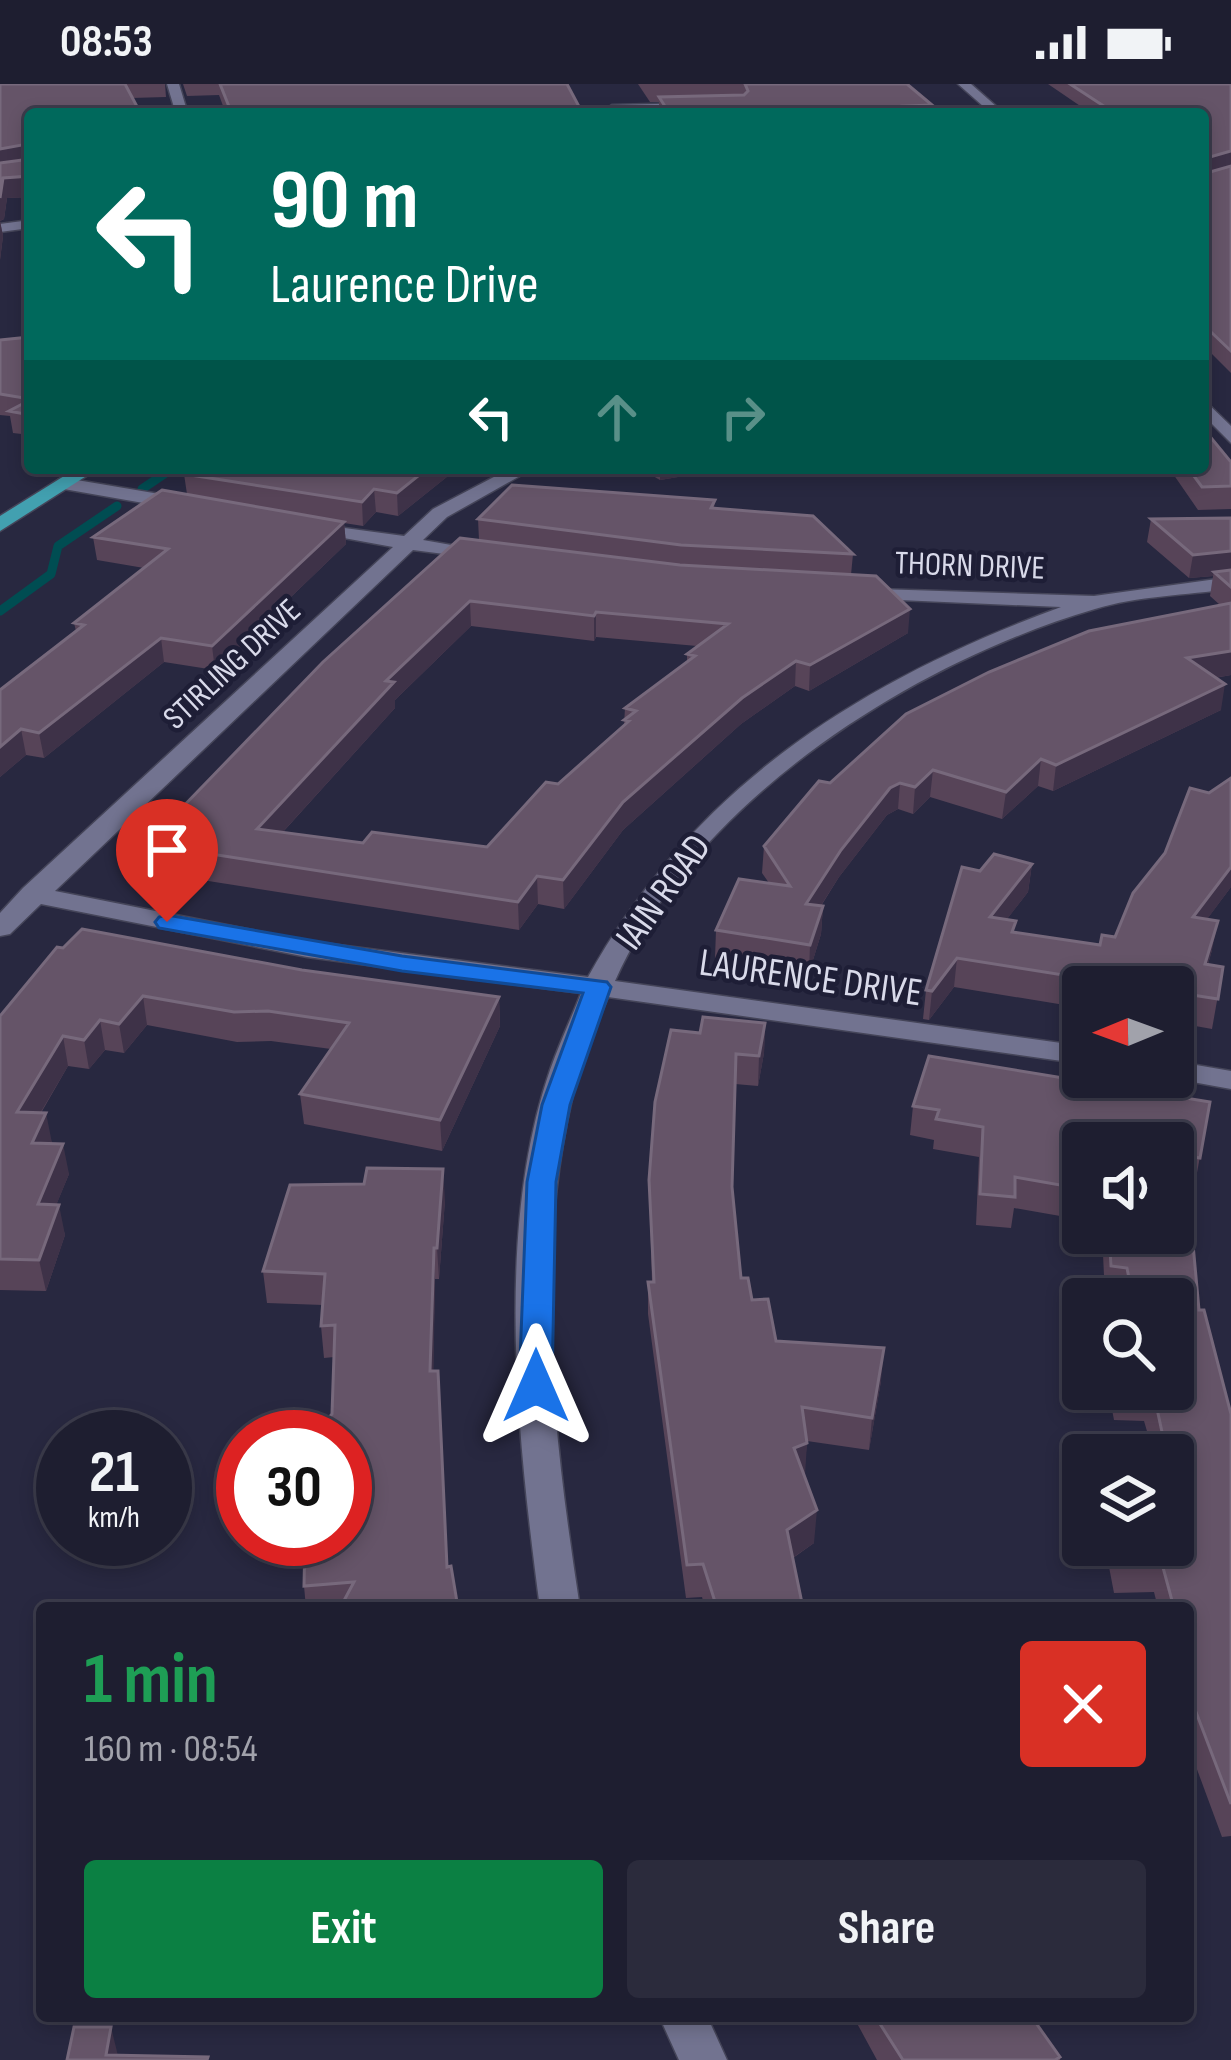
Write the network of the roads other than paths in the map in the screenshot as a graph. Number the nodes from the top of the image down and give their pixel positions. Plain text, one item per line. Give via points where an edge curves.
1 (964, 84) edge
2 (611, 106) edge
3 (718, 106) edge
4 (992, 108) edge
5 (1209, 411) edge
6 (1231, 438) edge
7 (80, 474) edge
8 (512, 474) edge
9 (64, 484) junction
10 (205, 508) edge
11 (293, 524) edge
12 (0, 525) edge
13 (406, 544) junction
14 (514, 560) edge
15 (1231, 583) edge
16 (822, 590) edge
17 (1094, 602) junction
18 (32, 894) junction
19 (0, 928) edge
20 (598, 987) junction
21 (1062, 1052) edge
22 (1194, 1074) edge
23 (1231, 1080) edge
24 (559, 1602) edge
25 (686, 2022) edge
26 (703, 2060) edge

1 - 4 street
2 - 3 street
5 - 6 street
7 - 9 main road
8 - 13 street, STIRLING DRIVE via 462,499
9 - 10 street
9 - 12 main road
11 - 13 street
13 - 14 street
13 - 18 street, STIRLING DRIVE
15 - 17 street, THORN DRIVE
16 - 17 street, THORN DRIVE
17 - 20 street, IAIN ROAD via 1000,632 894,684 769,770 669,873
18 - 19 street, STIRLING DRIVE
18 - 20 street, LAURENCE DRIVE via 307,949
20 - 21 street, LAURENCE DRIVE
20 - 24 street, IAIN ROAD via 556,1105 542,1182 536,1386
22 - 23 street
25 - 26 street

